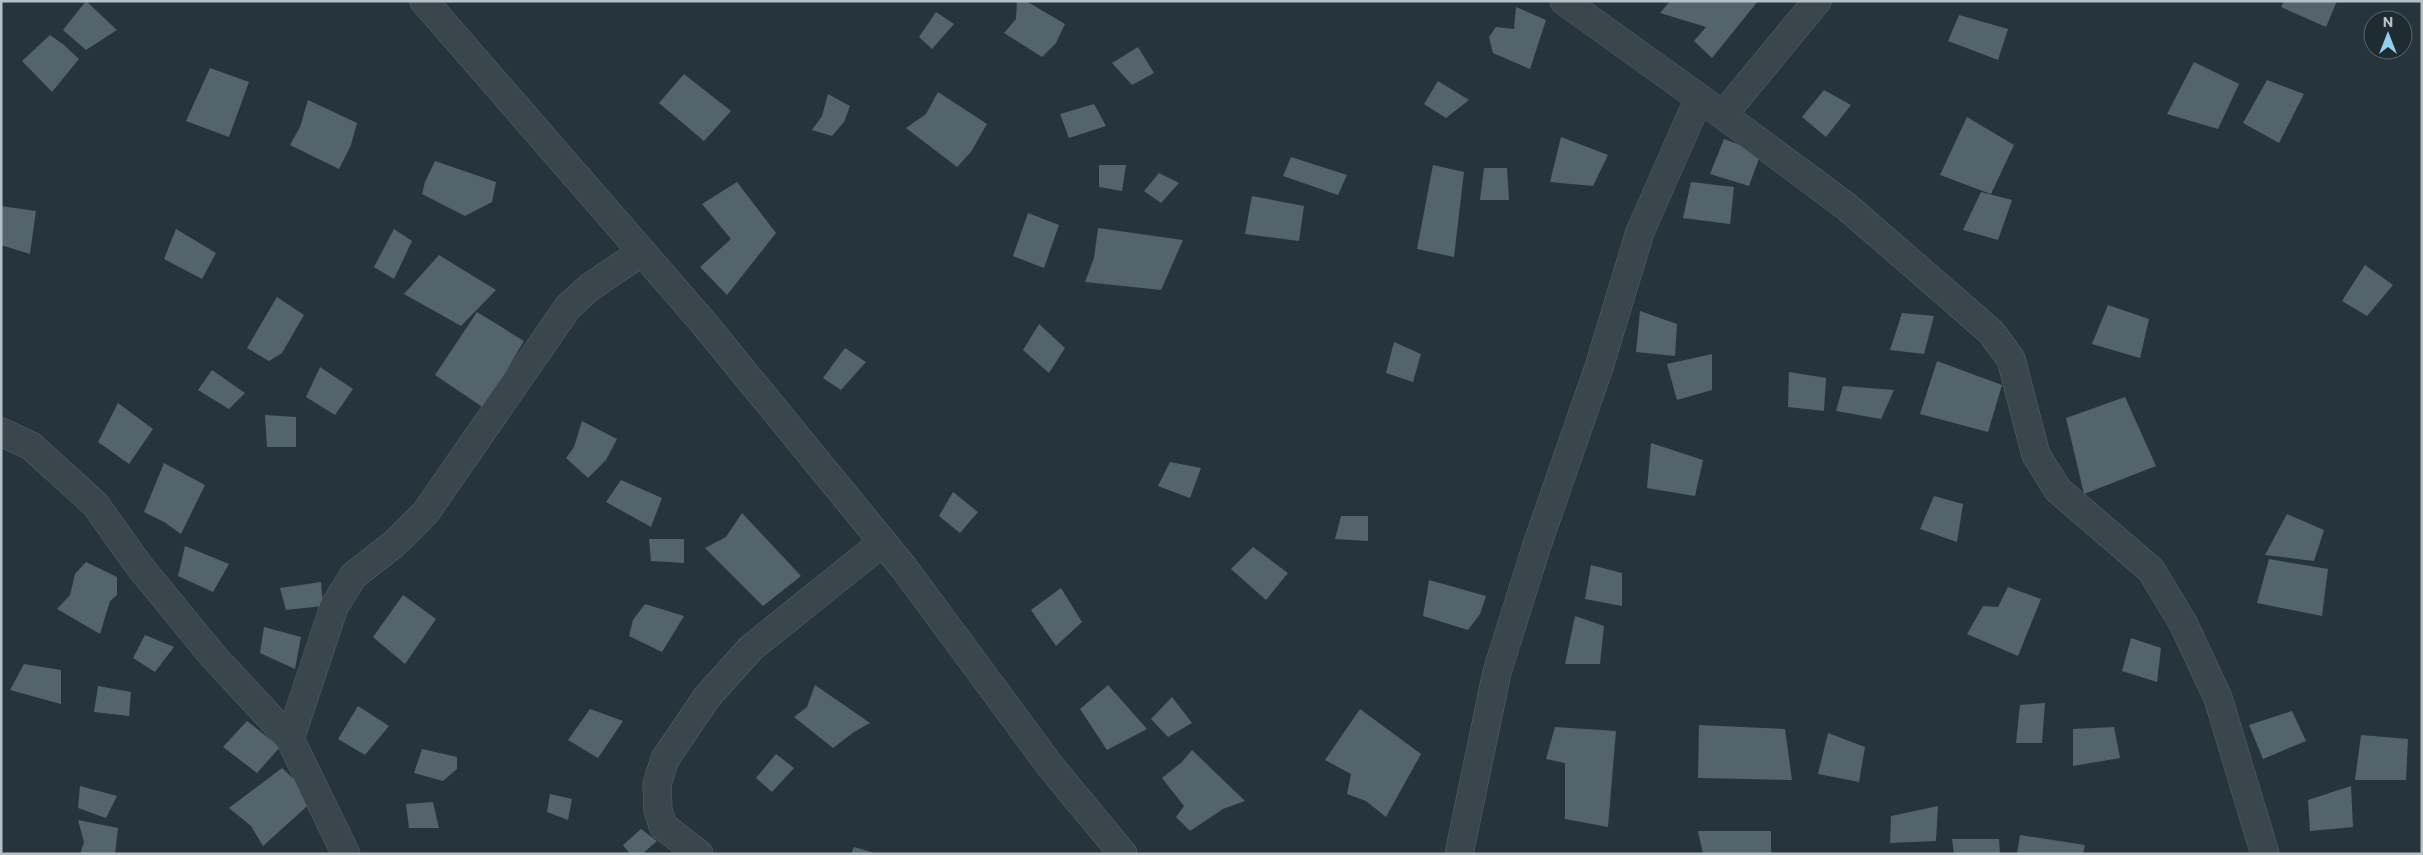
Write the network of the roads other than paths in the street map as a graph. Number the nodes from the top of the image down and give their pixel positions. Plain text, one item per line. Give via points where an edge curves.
1 (424, 1) edge
2 (1564, 1) edge
3 (1817, 1) edge
4 (1699, 98) junction
5 (1723, 115) junction
6 (642, 252) junction
7 (1, 432) edge
8 (883, 542) junction
9 (290, 738) junction
10 (346, 854) edge
11 (699, 854) edge
12 (1123, 854) edge
13 (1459, 854) edge
14 (2265, 854) edge

1 - 6 street
2 - 4 street
3 - 5 street
4 - 5 street
4 - 13 street via 1640,232 1599,367 1536,548 1497,672
5 - 14 street via 1846,207 1991,332 2012,359 2036,455 2058,490 2151,570 2183,622 2218,698
6 - 8 street
6 - 9 street via 590,287 568,307 426,512 394,544 352,576 334,607
7 - 9 street via 31,446 95,504 140,567 213,656
8 - 11 street via 751,648 707,697 665,759 657,784 658,810 664,826
8 - 12 street via 1051,767
9 - 10 street

